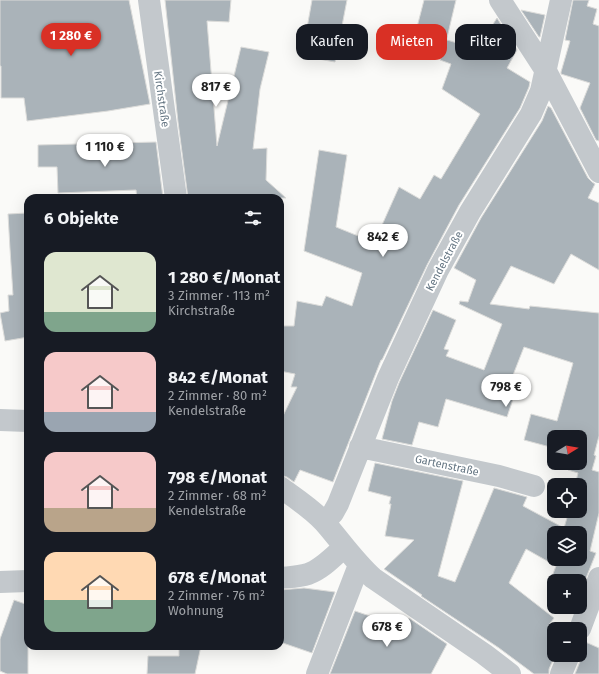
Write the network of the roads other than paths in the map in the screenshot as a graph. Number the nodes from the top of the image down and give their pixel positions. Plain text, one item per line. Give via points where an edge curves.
1 (150, 0) edge
2 (500, 0) edge
3 (562, 0) edge
4 (546, 71) junction
5 (599, 172) edge
6 (175, 194) edge
7 (0, 420) edge
8 (24, 421) edge
9 (360, 447) junction
10 (534, 486) dead end
11 (284, 490) edge
12 (324, 522) junction
13 (344, 547) junction
14 (358, 565) junction
15 (284, 578) edge
16 (599, 578) edge
17 (24, 581) edge
18 (0, 582) edge
19 (583, 622) edge
20 (566, 662) edge
21 (317, 674) edge
22 (510, 674) edge
23 (561, 674) edge

1 - 6 street, Kirchstraße
2 - 4 street
3 - 4 street, Kendelstraße
4 - 5 street
4 - 9 street, Kendelstraße via 531,114 470,212 438,270 388,378
7 - 8 street
9 - 10 street, Gartenstraße via 500,476
9 - 12 street, Kendelstraße via 335,509
11 - 12 street
12 - 13 street
13 - 14 street
13 - 15 street via 318,569 308,574
14 - 21 street
14 - 22 street
16 - 19 street
17 - 18 street
20 - 23 street

